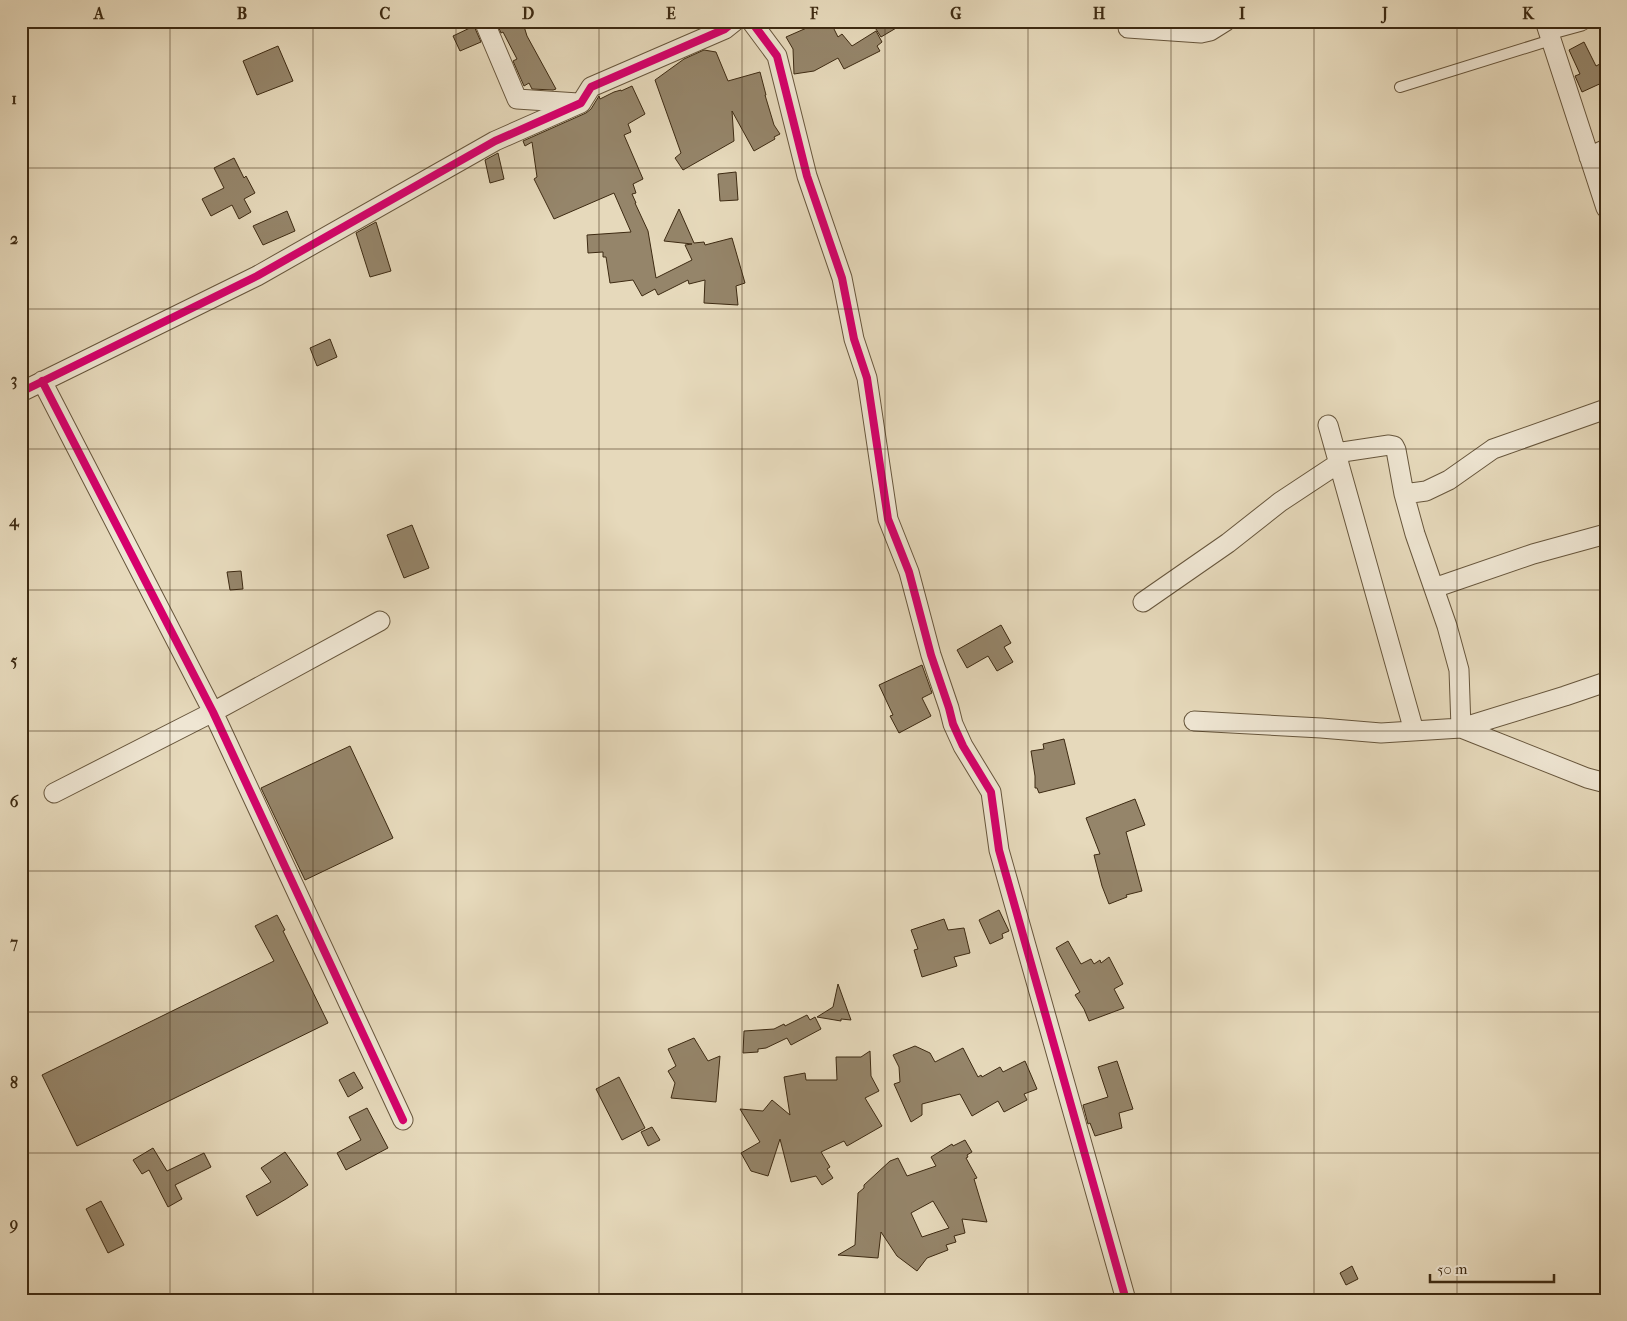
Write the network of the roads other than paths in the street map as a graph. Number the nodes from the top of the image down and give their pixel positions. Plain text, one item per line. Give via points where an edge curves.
1 (484, 21) edge
2 (735, 21) edge
3 (751, 21) edge
4 (1226, 21) edge
5 (1581, 21) edge
6 (1128, 28) dead end
7 (1548, 31) edge
8 (1400, 87) dead end
9 (581, 103) junction
10 (1597, 153) edge
11 (1606, 208) edge
12 (42, 381) junction
13 (21, 392) edge
14 (1606, 409) edge
15 (1328, 425) dead end
16 (1337, 458) junction
17 (1404, 494) junction
18 (1606, 534) edge
19 (1434, 588) junction
20 (1143, 602) dead end
21 (380, 621) dead end
22 (1606, 682) edge
23 (213, 712) junction
24 (1194, 721) dead end
25 (1461, 728) junction
26 (1414, 731) junction
27 (1606, 783) edge
28 (54, 793) dead end
29 (403, 1120) dead end
30 (1126, 1300) edge

1 - 9 street via 517,99
2 - 9 street via 725,29 591,87
3 - 30 street via 777,56 807,176 842,278 854,339 867,378 888,519 909,572 953,724 991,792 999,850
4 - 6 street via 1201,33
5 - 7 street
7 - 8 lane
7 - 10 street
9 - 12 street via 495,141 257,276
10 - 11 street
12 - 13 street
12 - 23 street
14 - 17 street via 1493,449 1450,480 1426,491
15 - 16 street
16 - 17 street via 1394,446
16 - 20 street via 1228,544
16 - 26 street
17 - 19 street
18 - 19 street via 1533,554
19 - 25 street via 1459,670
21 - 23 street
22 - 25 street
23 - 28 street
23 - 29 street
24 - 26 street via 1381,733
25 - 26 street
25 - 27 street

